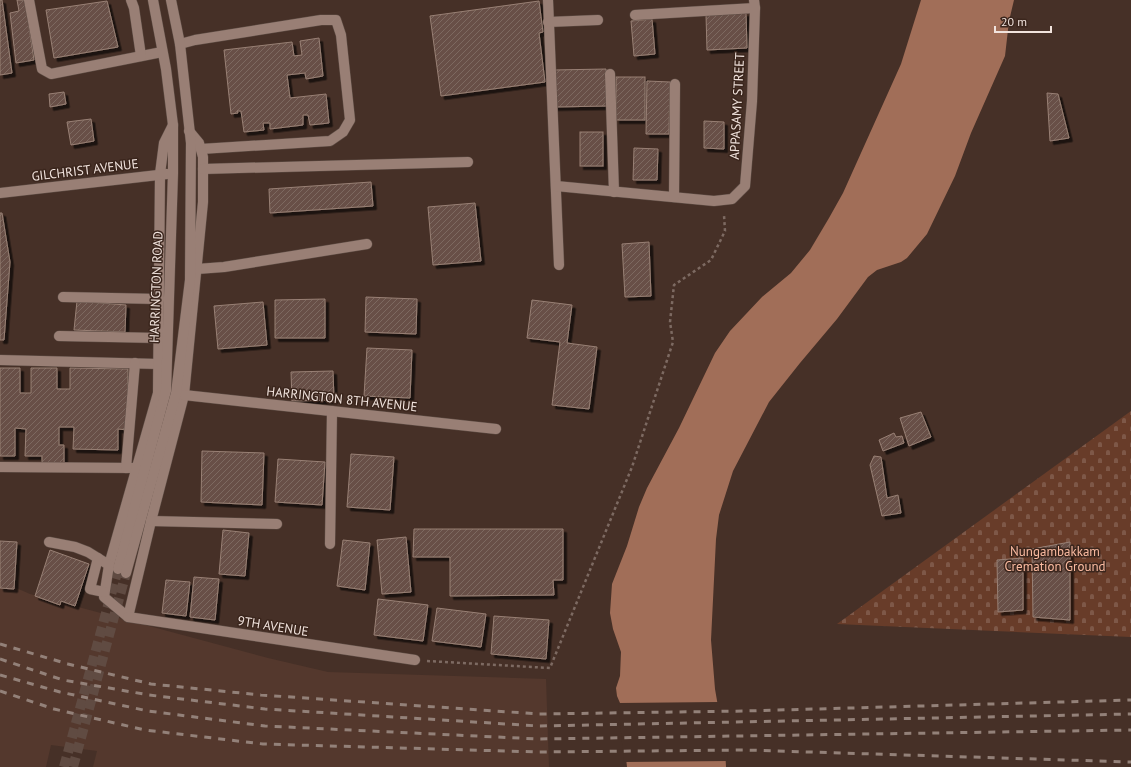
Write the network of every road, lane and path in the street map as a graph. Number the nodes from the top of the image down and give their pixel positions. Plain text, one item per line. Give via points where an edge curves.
1 (29, 0) edge
2 (131, 0) edge
3 (153, 0) edge
4 (171, 0) edge
5 (548, 0) edge
6 (754, 4) edge
7 (634, 15) dead end
8 (598, 20) dead end
9 (548, 22) junction
10 (180, 44) junction
11 (162, 52) junction
12 (140, 56) junction
13 (610, 74) dead end
14 (675, 84) dead end
15 (173, 125) junction
16 (189, 130) junction
17 (201, 149) junction
18 (468, 162) dead end
19 (203, 169) junction
20 (173, 173) junction
21 (160, 174) junction
22 (556, 186) junction
23 (614, 192) junction
24 (0, 193) edge
25 (674, 197) junction
26 (723, 200) junction
27 (367, 244) dead end
28 (559, 265) dead end
29 (197, 269) junction
30 (63, 297) dead end
31 (159, 299) junction
32 (59, 336) dead end
33 (159, 338) junction
34 (0, 360) edge
35 (135, 363) junction
36 (158, 364) junction
37 (184, 394) junction
38 (332, 411) junction
39 (496, 429) dead end
40 (0, 467) edge
41 (131, 468) junction
42 (151, 521) junction
43 (277, 524) dead end
44 (48, 542) dead end
45 (330, 544) dead end
46 (98, 558) junction
47 (118, 569) junction
48 (104, 592) junction
49 (128, 617) junction
50 (415, 660) joint

1 - 12 street via 42,69 47,72 51,74
2 - 12 street
3 - 11 street, HARRINGTON ROAD
4 - 10 street
5 - 9 street
6 - 7 street
6 - 26 street, APPASAMY STREET via 752,101 745,186 732,199
8 - 9 street
9 - 22 street
10 - 16 street
10 - 17 street via 321,20 336,20 341,35 350,120 343,132 330,141
11 - 12 street
11 - 15 street, HARRINGTON ROAD
13 - 23 street
14 - 25 street
15 - 20 street, HARRINGTON ROAD
15 - 21 street via 164,143
16 - 17 street
16 - 47 street via 190,280 176,393
17 - 19 street
18 - 19 street
19 - 29 street
20 - 21 street, GILCHRIST AVENUE
20 - 47 street, HARRINGTON ROAD via 166,391
21 - 24 street, GILCHRIST AVENUE
21 - 31 street
22 - 23 street
22 - 28 street
23 - 25 street
25 - 26 street
26 - 50 path via 725,231 711,260 674,285 670,322 673,342 632,468 550,668
27 - 29 street
29 - 37 street
30 - 31 street
31 - 33 street
32 - 33 street
33 - 36 street
34 - 35 street
35 - 36 street
35 - 41 street
36 - 41 street via 158,393
37 - 38 street, HARRINGTON 8TH AVENUE
37 - 42 street
38 - 39 street, HARRINGTON 8TH AVENUE
38 - 45 street
40 - 41 street
41 - 47 street
42 - 43 street
42 - 49 street
44 - 46 street via 75,547
46 - 47 street
46 - 48 street via 90,589
47 - 48 street
48 - 49 street via 104,597
49 - 50 street, 9TH AVENUE

